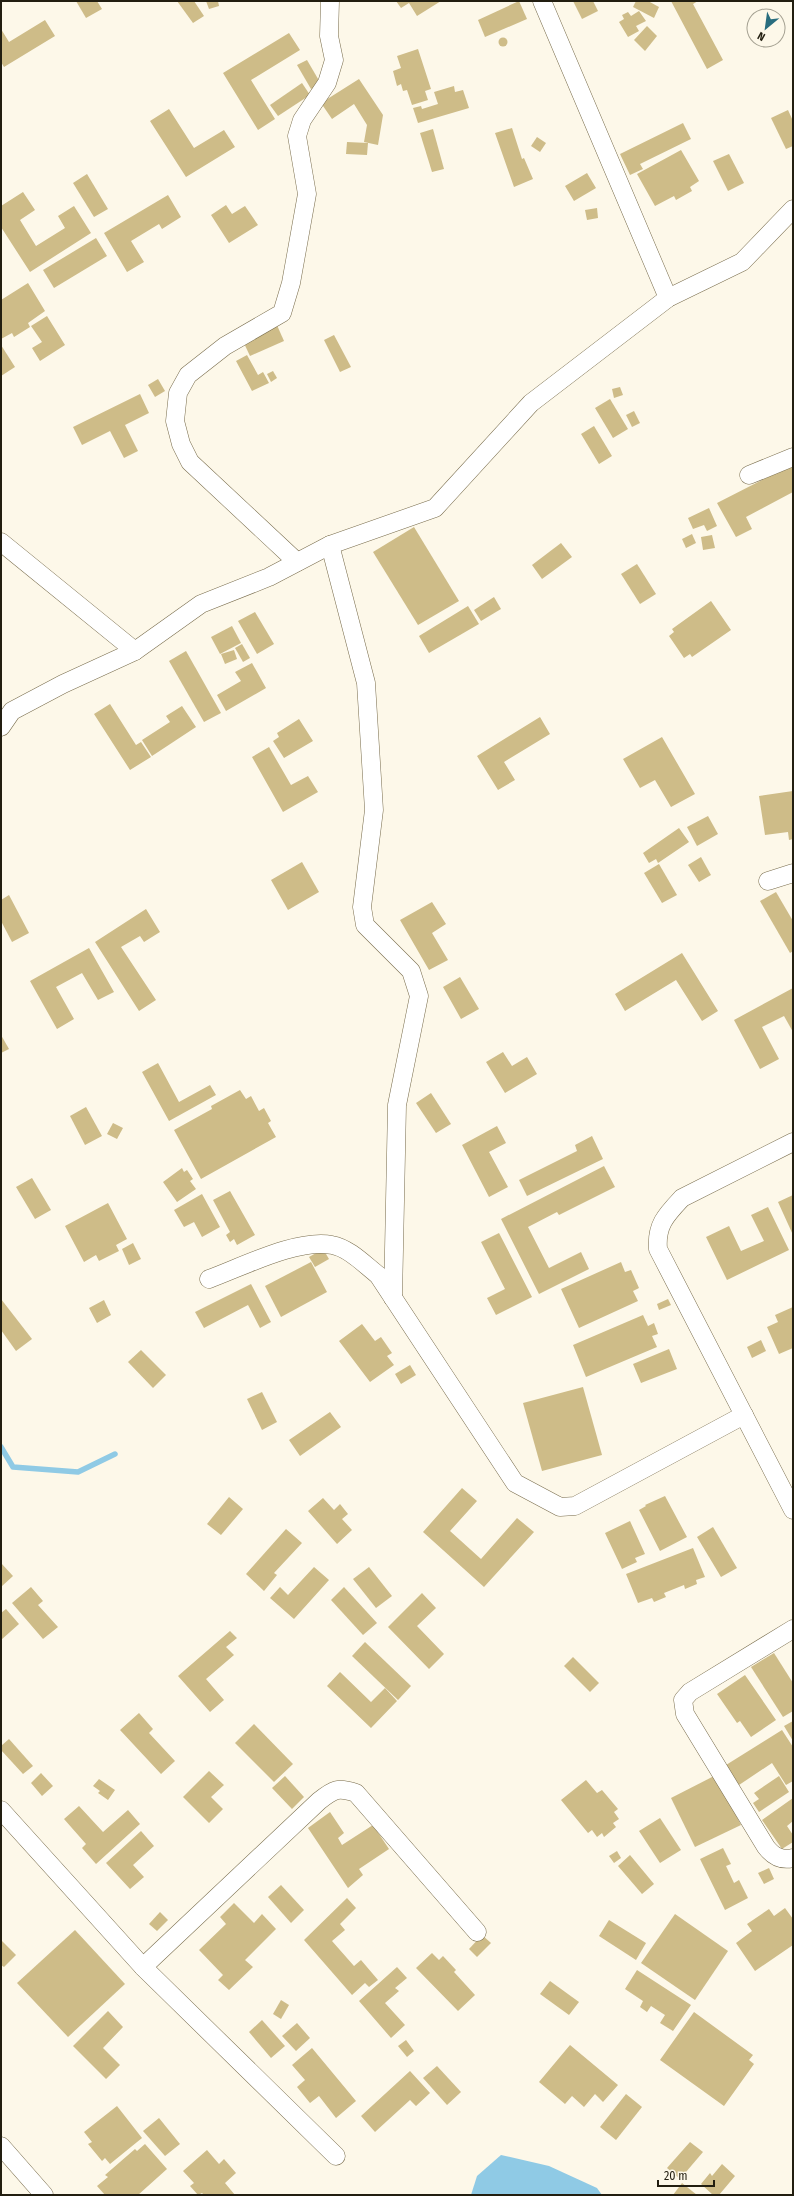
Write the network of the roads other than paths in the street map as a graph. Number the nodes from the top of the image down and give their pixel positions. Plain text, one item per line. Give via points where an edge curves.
1 (330, 1) edge
2 (542, 1) edge
3 (793, 209) edge
4 (668, 298) junction
5 (793, 457) edge
6 (749, 475) dead end
7 (1, 542) edge
8 (330, 545) junction
9 (297, 562) junction
10 (136, 651) junction
11 (1, 727) edge
12 (793, 873) edge
13 (768, 881) dead end
14 (793, 1142) edge
15 (209, 1279) dead end
16 (393, 1298) junction
17 (744, 1415) junction
18 (793, 1510) edge
19 (793, 1629) edge
20 (1, 1810) edge
21 (793, 1858) edge
22 (477, 1932) dead end
23 (142, 1967) junction
24 (1, 2146) edge
25 (336, 2156) dead end
26 (44, 2195) edge

1 - 9 street via 329,36 334,60 327,83 302,120 297,136 307,194 291,283 282,313 225,346 188,376 178,394 175,421 181,444 190,462
2 - 4 street
3 - 4 street via 742,262
4 - 8 street via 531,402 435,508
5 - 6 street
7 - 10 street
8 - 9 street
8 - 16 street via 366,683 374,810 362,907 365,925 411,972 419,996 397,1105
9 - 10 street via 269,577 201,604
10 - 11 street via 63,684 12,711
12 - 13 street
14 - 17 street via 682,1198 669,1212 656,1233 658,1249
15 - 16 street via 302,1244 332,1245 354,1256 378,1275
16 - 17 street via 515,1483 560,1508 575,1506
17 - 18 street
19 - 21 street via 690,1692 683,1700 686,1714 766,1847 773,1856
20 - 23 street
22 - 23 street via 356,1793 343,1788 331,1791 319,1801
23 - 25 street
24 - 26 street

